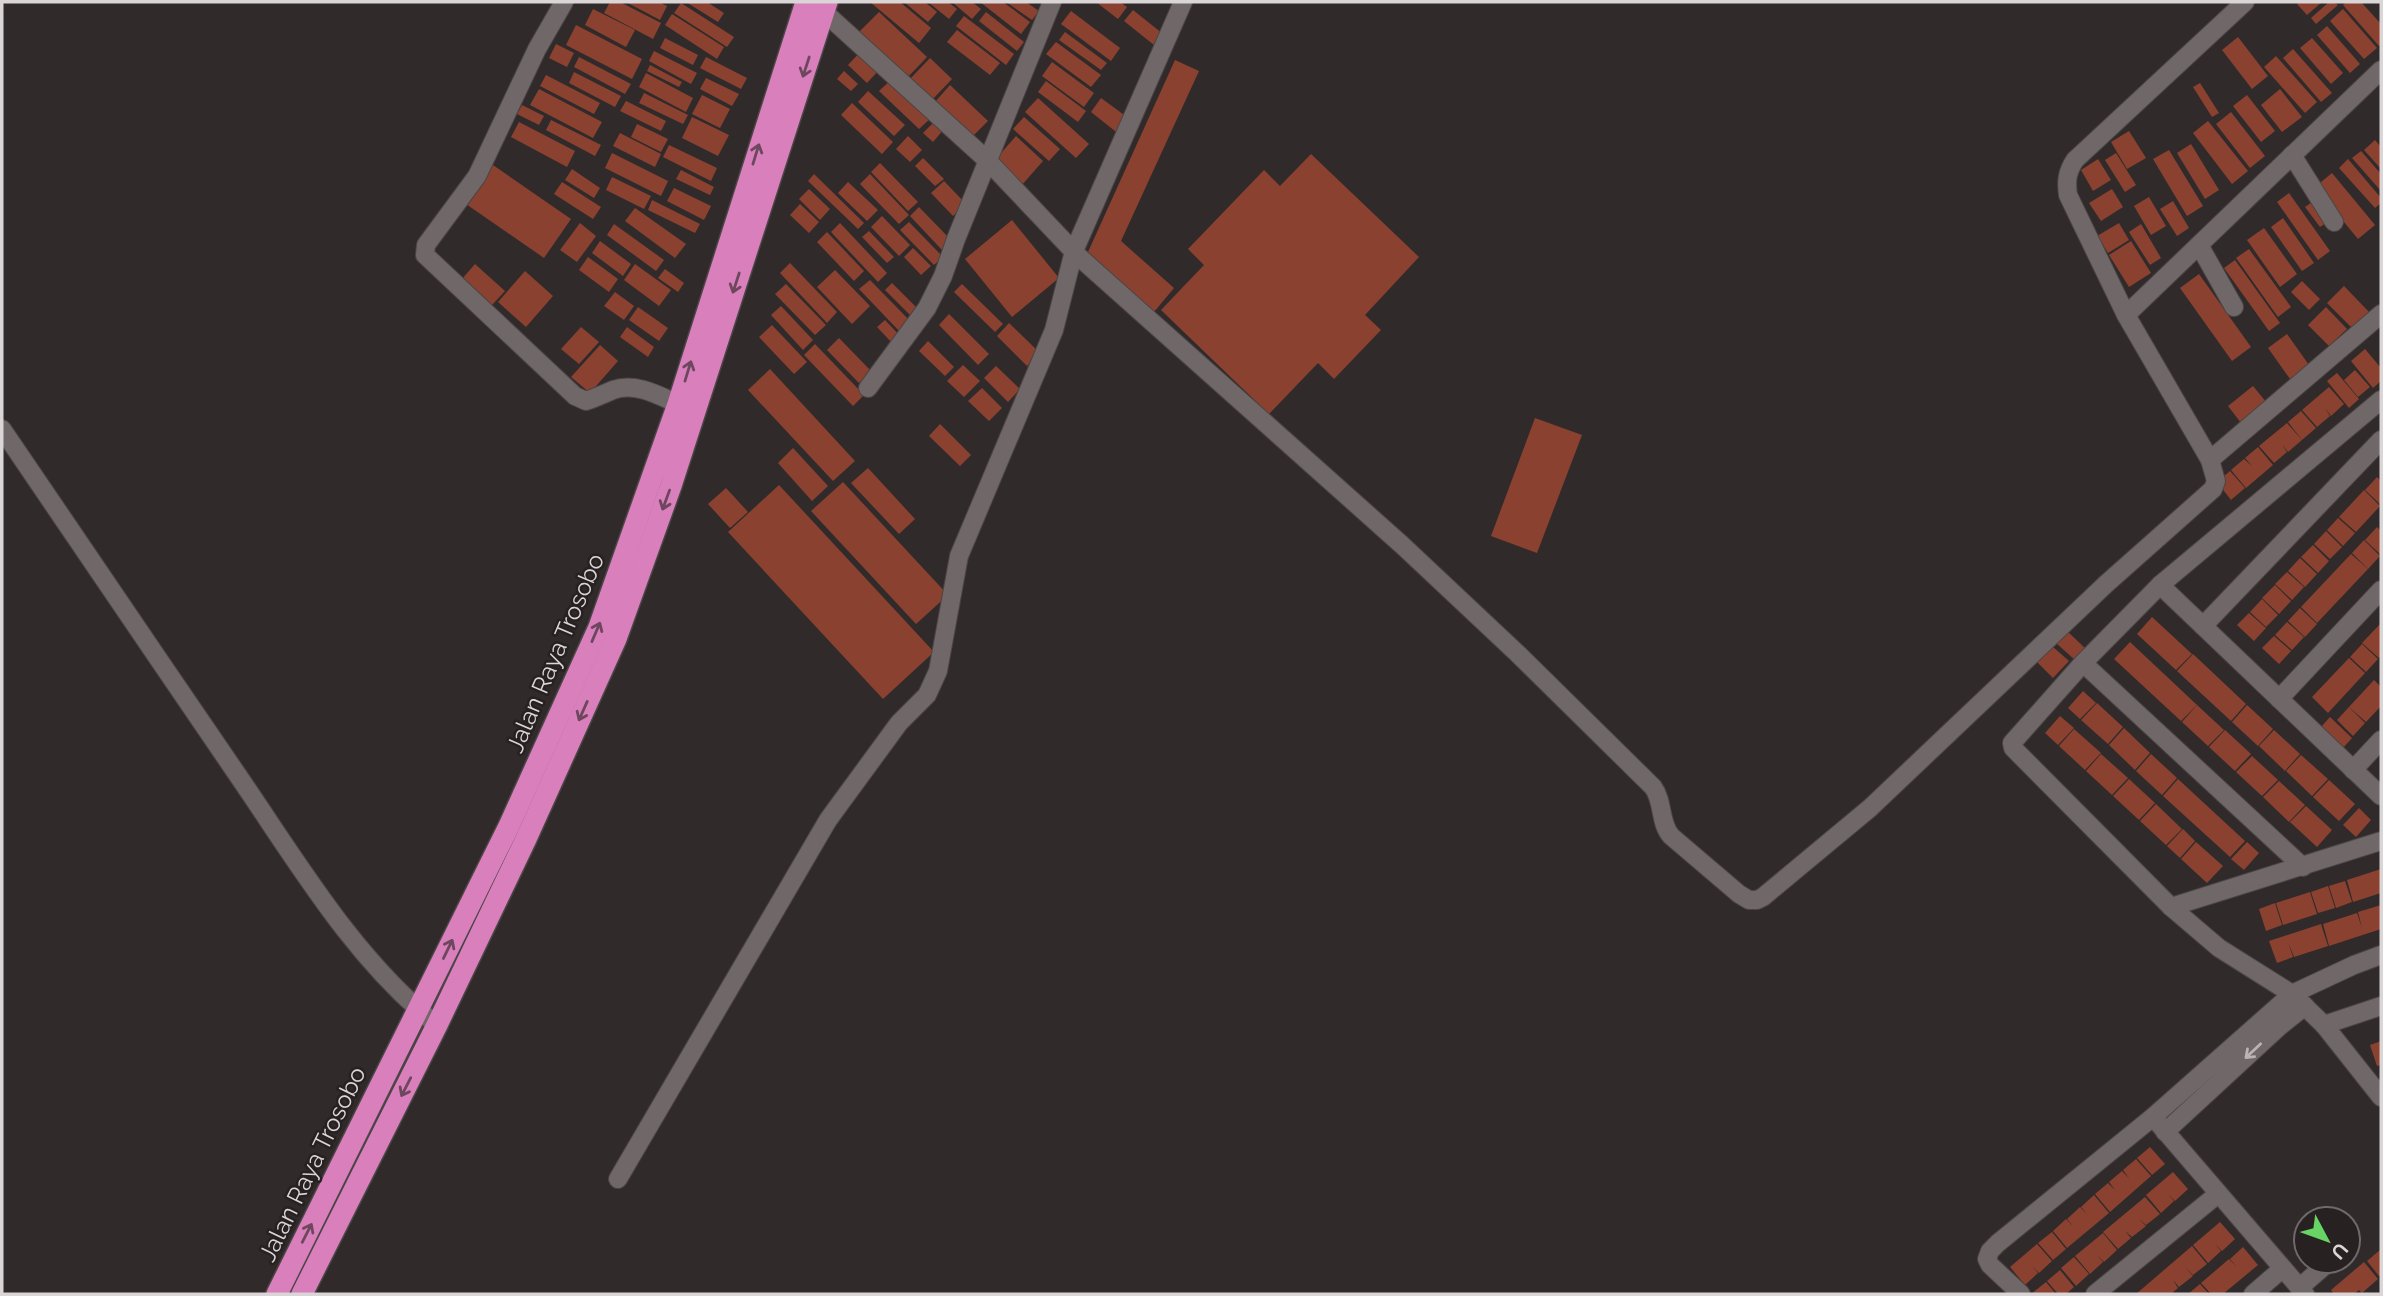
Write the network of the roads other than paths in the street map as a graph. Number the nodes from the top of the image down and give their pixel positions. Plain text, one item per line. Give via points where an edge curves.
1 (564, 2) edge
2 (1052, 2) edge
3 (1183, 2) edge
4 (2245, 2) edge
5 (819, 5) edge
6 (2381, 70) edge
7 (2292, 155) junction
8 (987, 160) junction
9 (2334, 222) dead end
10 (2199, 245) junction
11 (1081, 258) junction
12 (2234, 307) dead end
13 (2126, 314) junction
14 (2381, 314) edge
15 (868, 388) dead end
16 (2381, 400) edge
17 (672, 401) junction
18 (2, 429) edge
19 (2381, 440) edge
20 (2210, 460) junction
21 (2160, 585) junction
22 (2381, 590) edge
23 (2203, 626) junction
24 (2083, 663) junction
25 (2279, 699) junction
26 (2381, 740) edge
27 (2353, 770) junction
28 (2381, 796) edge
29 (2381, 841) edge
30 (2303, 867) junction
31 (2171, 907) junction
32 (2381, 955) edge
33 (2298, 1000) junction
34 (410, 1004) junction
35 (2381, 1006) edge
36 (2324, 1024) junction
37 (437, 1026) junction
38 (2381, 1097) edge
39 (2152, 1118) junction
40 (2165, 1132) junction
41 (618, 1179) dead end
42 (2218, 1194) junction
43 (2282, 1269) junction
44 (2317, 1275) edge
45 (2302, 1291) edge
46 (277, 1294) edge
47 (302, 1294) edge
48 (2021, 1294) edge
49 (2095, 1294) edge
50 (2253, 1294) edge

1 - 17 street via 477,176 426,245 425,255 575,397 586,401 630,387
2 - 8 street
3 - 11 street
4 - 13 street via 2069,169 2067,195
5 - 8 street
17 -> 5 highway, Jalan Raya Trosobo
5 -> 37 highway, Jalan Raya Trosobo via 671,486 616,639
6 - 7 street
7 - 9 street
7 - 10 street
8 - 11 street
8 - 15 street via 927,308
10 - 12 street
10 - 13 street
11 - 20 street via 1518,654 1653,787 1671,836 1749,900 1763,897 1870,808 2106,584 2205,497 2216,481
11 - 41 street via 959,556 938,671 927,695 899,723 828,820
13 - 20 street
14 - 20 street
16 - 21 street
34 -> 17 highway, Jalan Raya Trosobo via 509,826 599,627
18 - 34 street via 301,867 381,975
19 - 23 street
21 - 23 street
21 - 24 street
22 - 25 street
23 - 25 street
24 - 30 street
24 - 31 street via 2014,738 2013,748
25 - 27 street
26 - 27 street
27 - 28 street
29 - 30 street
30 - 31 street
31 - 33 street via 2219,948
32 - 33 street via 2354,965
33 - 36 street
33 - 39 street
33 -> 40 street via 2280,1026
34 - 37 street
46 -> 34 highway, Jalan Raya Trosobo
35 - 36 street
36 - 38 street
37 -> 47 highway, Jalan Raya Trosobo
39 - 40 street
39 - 48 street via 1990,1251 1990,1265
40 - 42 street
42 - 43 street
42 - 49 street
43 - 45 street
43 - 50 street
44 - 45 street

